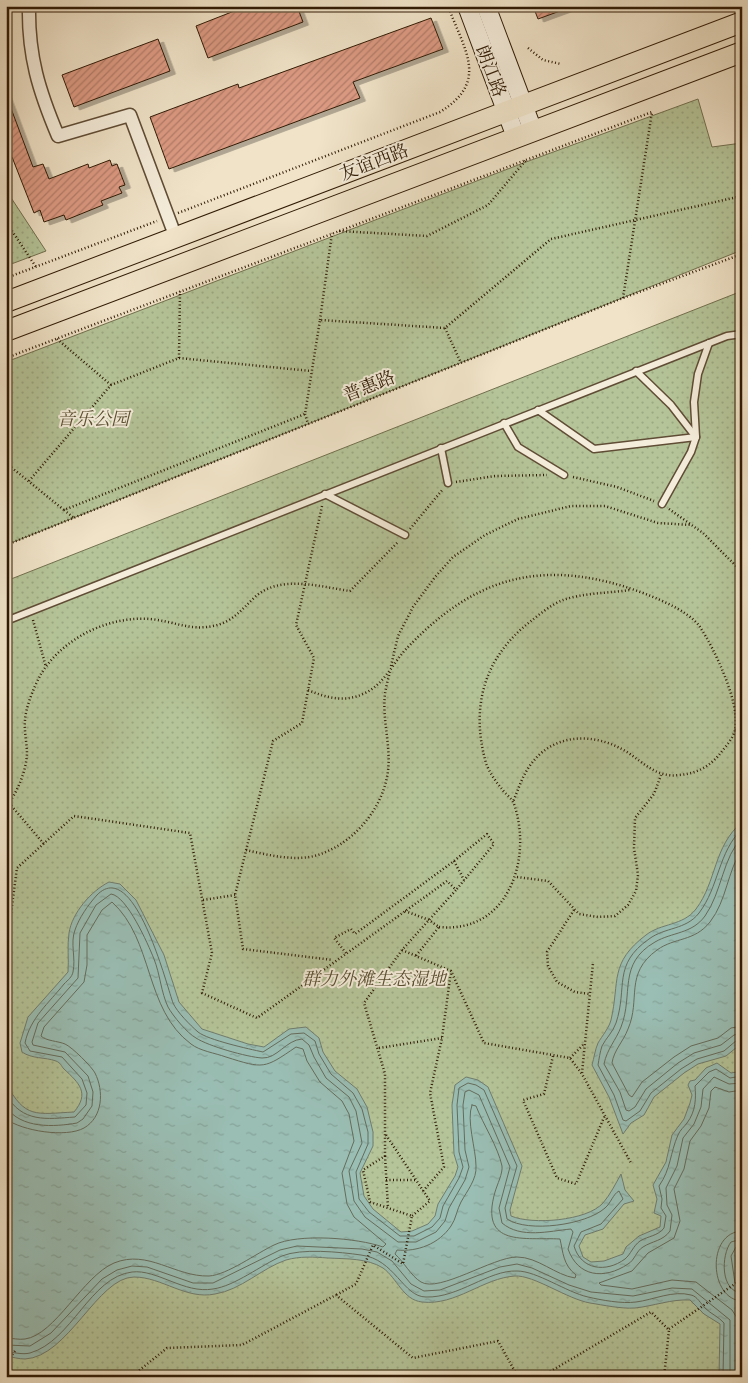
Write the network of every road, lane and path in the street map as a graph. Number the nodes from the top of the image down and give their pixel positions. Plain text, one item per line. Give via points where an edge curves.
1 (29, 6) edge
2 (448, 6) edge
3 (467, 6) edge
4 (486, 6) edge
5 (742, 22) edge
6 (528, 48) dead end
7 (742, 52) edge
8 (561, 64) dead end
9 (515, 108) junction
10 (524, 134) junction
11 (528, 158) junction
12 (742, 196) edge
13 (168, 217) junction
14 (634, 220) junction
15 (6, 222) edge
16 (338, 230) junction
17 (332, 233) junction
18 (176, 238) junction
19 (742, 254) edge
20 (36, 267) junction
21 (6, 278) edge
22 (180, 291) junction
23 (623, 298) junction
24 (6, 302) edge
25 (320, 320) junction
26 (445, 328) junction
27 (6, 331) edge
28 (742, 334) edge
29 (56, 338) junction
30 (709, 343) junction
31 (6, 358) edge
32 (179, 358) junction
33 (461, 362) junction
34 (312, 371) junction
35 (636, 371) junction
36 (111, 385) junction
37 (538, 410) junction
38 (304, 414) junction
39 (504, 423) junction
40 (308, 424) junction
41 (696, 437) junction
42 (441, 448) junction
43 (6, 463) edge
44 (564, 475) junction
45 (29, 481) junction
46 (448, 483) junction
47 (325, 494) junction
48 (662, 504) junction
49 (64, 510) junction
50 (74, 518) junction
51 (692, 525) junction
52 (404, 535) junction
53 (6, 545) edge
54 (742, 572) edge
55 (303, 585) junction
56 (632, 589) junction
57 (31, 611) junction
58 (6, 621) edge
59 (46, 667) junction
60 (391, 669) junction
61 (308, 690) junction
62 (742, 727) edge
63 (735, 730) junction
64 (661, 775) junction
65 (513, 802) junction
66 (9, 803) junction
67 (6, 807) edge
68 (44, 844) junction
69 (246, 850) junction
70 (454, 861) junction
71 (517, 877) junction
72 (464, 880) junction
73 (456, 890) junction
74 (235, 895) junction
75 (203, 900) junction
76 (574, 910) junction
77 (406, 911) junction
78 (428, 920) junction
79 (439, 927) junction
80 (402, 950) junction
81 (6, 951) edge
82 (346, 952) junction
83 (415, 957) junction
84 (335, 960) junction
85 (594, 963) dead end
86 (451, 971) junction
87 (590, 994) junction
88 (442, 1038) junction
89 (584, 1044) junction
90 (378, 1048) junction
91 (553, 1055) junction
92 (570, 1058) junction
93 (582, 1074) junction
94 (605, 1115) junction
95 (385, 1134) junction
96 (385, 1156) junction
97 (631, 1163) dead end
98 (386, 1180) junction
99 (416, 1180) junction
100 (423, 1191) junction
101 (388, 1208) junction
102 (412, 1216) junction
103 (742, 1279) edge
104 (336, 1295) junction
105 (669, 1330) junction
106 (15, 1352) dead end
107 (6, 1363) edge
108 (131, 1377) edge
109 (518, 1377) edge
110 (541, 1377) edge
111 (664, 1377) edge

1 - 13 street via 29,40 34,70 58,136 130,115
2 - 13 path via 468,60 470,75 466,90 455,102 440,112
3 - 9 main road, 朗江路
4 - 9 main road, 朗江路
5 - 9 main road, 友谊西路
6 - 8 path via 543,60
7 - 10 main road, 友谊西路
9 - 10 main road, 朗江路
9 - 18 main road, 友谊西路
10 - 27 main road, 友谊西路
11 - 14 path via 652,112
11 - 16 path
11 - 16 path via 488,205 427,236
12 - 14 path
13 - 18 street
13 - 20 path
14 - 23 path
14 - 26 path via 551,239
15 - 20 path
16 - 17 path
17 - 22 path
17 - 25 path
18 - 24 main road, 友谊西路
19 - 23 path, 普惠路
20 - 21 path
22 - 29 path
22 - 32 path
23 - 33 path, 普惠路
25 - 26 path
25 - 34 path
26 - 33 path
28 - 30 lane
29 - 31 path
29 - 36 path
30 - 35 lane
30 - 41 lane via 698,374 694,402
32 - 34 path
32 - 36 path
33 - 40 path, 普惠路
34 - 38 path
35 - 37 lane
35 - 41 lane via 671,405
36 - 45 path
37 - 39 lane
37 - 41 lane via 594,449
38 - 40 path
38 - 49 path
39 - 42 lane
39 - 44 lane via 518,446
40 - 50 path, 普惠路
41 - 48 lane
42 - 46 lane
42 - 47 lane
43 - 45 path
44 - 46 path via 494,476
44 - 48 path via 617,486
45 - 49 path
46 - 52 path
47 - 52 lane
47 - 55 path
47 - 57 lane
48 - 51 path
49 - 50 path
50 - 53 path, 普惠路
51 - 54 path
51 - 60 path via 658,523 606,506 571,506 518,518 453,557 435,576 398,636
52 - 55 path via 350,591
55 - 59 path via 288,584 265,590 233,619 212,627 192,628 150,619 111,622 73,641
55 - 61 path via 296,625 314,658
56 - 60 path via 589,577 553,573 510,581 476,594 446,612 407,648
56 - 63 path via 678,609 698,623 723,667
56 - 65 path via 562,600 520,630 505,645 493,665 479,709 483,750 487,766
57 - 58 lane
57 - 59 path
59 - 66 path via 34,688 28,708 24,768
60 - 61 path via 366,693 351,698 326,698
60 - 69 path via 385,695 390,748 388,772 383,794 366,821 347,841 317,855 284,857
61 - 69 path via 302,723 273,741
62 - 63 path
63 - 64 path via 713,762 701,770 680,776
64 - 65 path via 626,751 602,740 590,737 574,739 548,749 534,760
64 - 76 path via 654,794 635,818 634,848 638,874 636,891 628,905 615,916 598,918
65 - 71 path via 521,835
66 - 67 path
66 - 68 path
68 - 75 path via 74,816 190,833
68 - 81 path via 17,868
69 - 74 path
70 - 72 path
70 - 72 path via 487,834 494,844
70 - 82 path via 355,934 351,929 334,938
71 - 76 path via 548,881
71 - 79 path via 491,913 473,925
72 - 73 path
73 - 77 path via 447,881
73 - 78 path
74 - 75 path
74 - 84 path via 243,949
75 - 84 path via 212,953 202,993 257,1018
76 - 87 path via 547,952 548,966 558,982 575,992
77 - 78 path
77 - 82 path
78 - 79 path
78 - 80 path
79 - 83 path
80 - 83 path
80 - 90 path via 364,1003
82 - 84 path
83 - 86 path
85 - 87 path
86 - 88 path
86 - 91 path via 484,1043
87 - 89 path
88 - 90 path
88 - 100 path via 430,1093 444,1167
89 - 92 path
89 - 93 path
90 - 95 path via 385,1074
91 - 92 path
91 - 94 path via 544,1094 523,1100 557,1178 576,1184
92 - 93 path
93 - 94 path
94 - 97 path
95 - 96 path
95 - 99 path
96 - 98 path
96 - 101 path via 363,1170 370,1202
98 - 99 path
98 - 101 path
99 - 100 path
100 - 102 path via 430,1201
101 - 102 path
102 - 104 path via 402,1264 373,1245 356,1284
103 - 105 path
104 - 108 path via 242,1345 167,1348
104 - 109 path via 413,1358 498,1341
105 - 110 path via 651,1312
105 - 111 path
106 - 107 path

